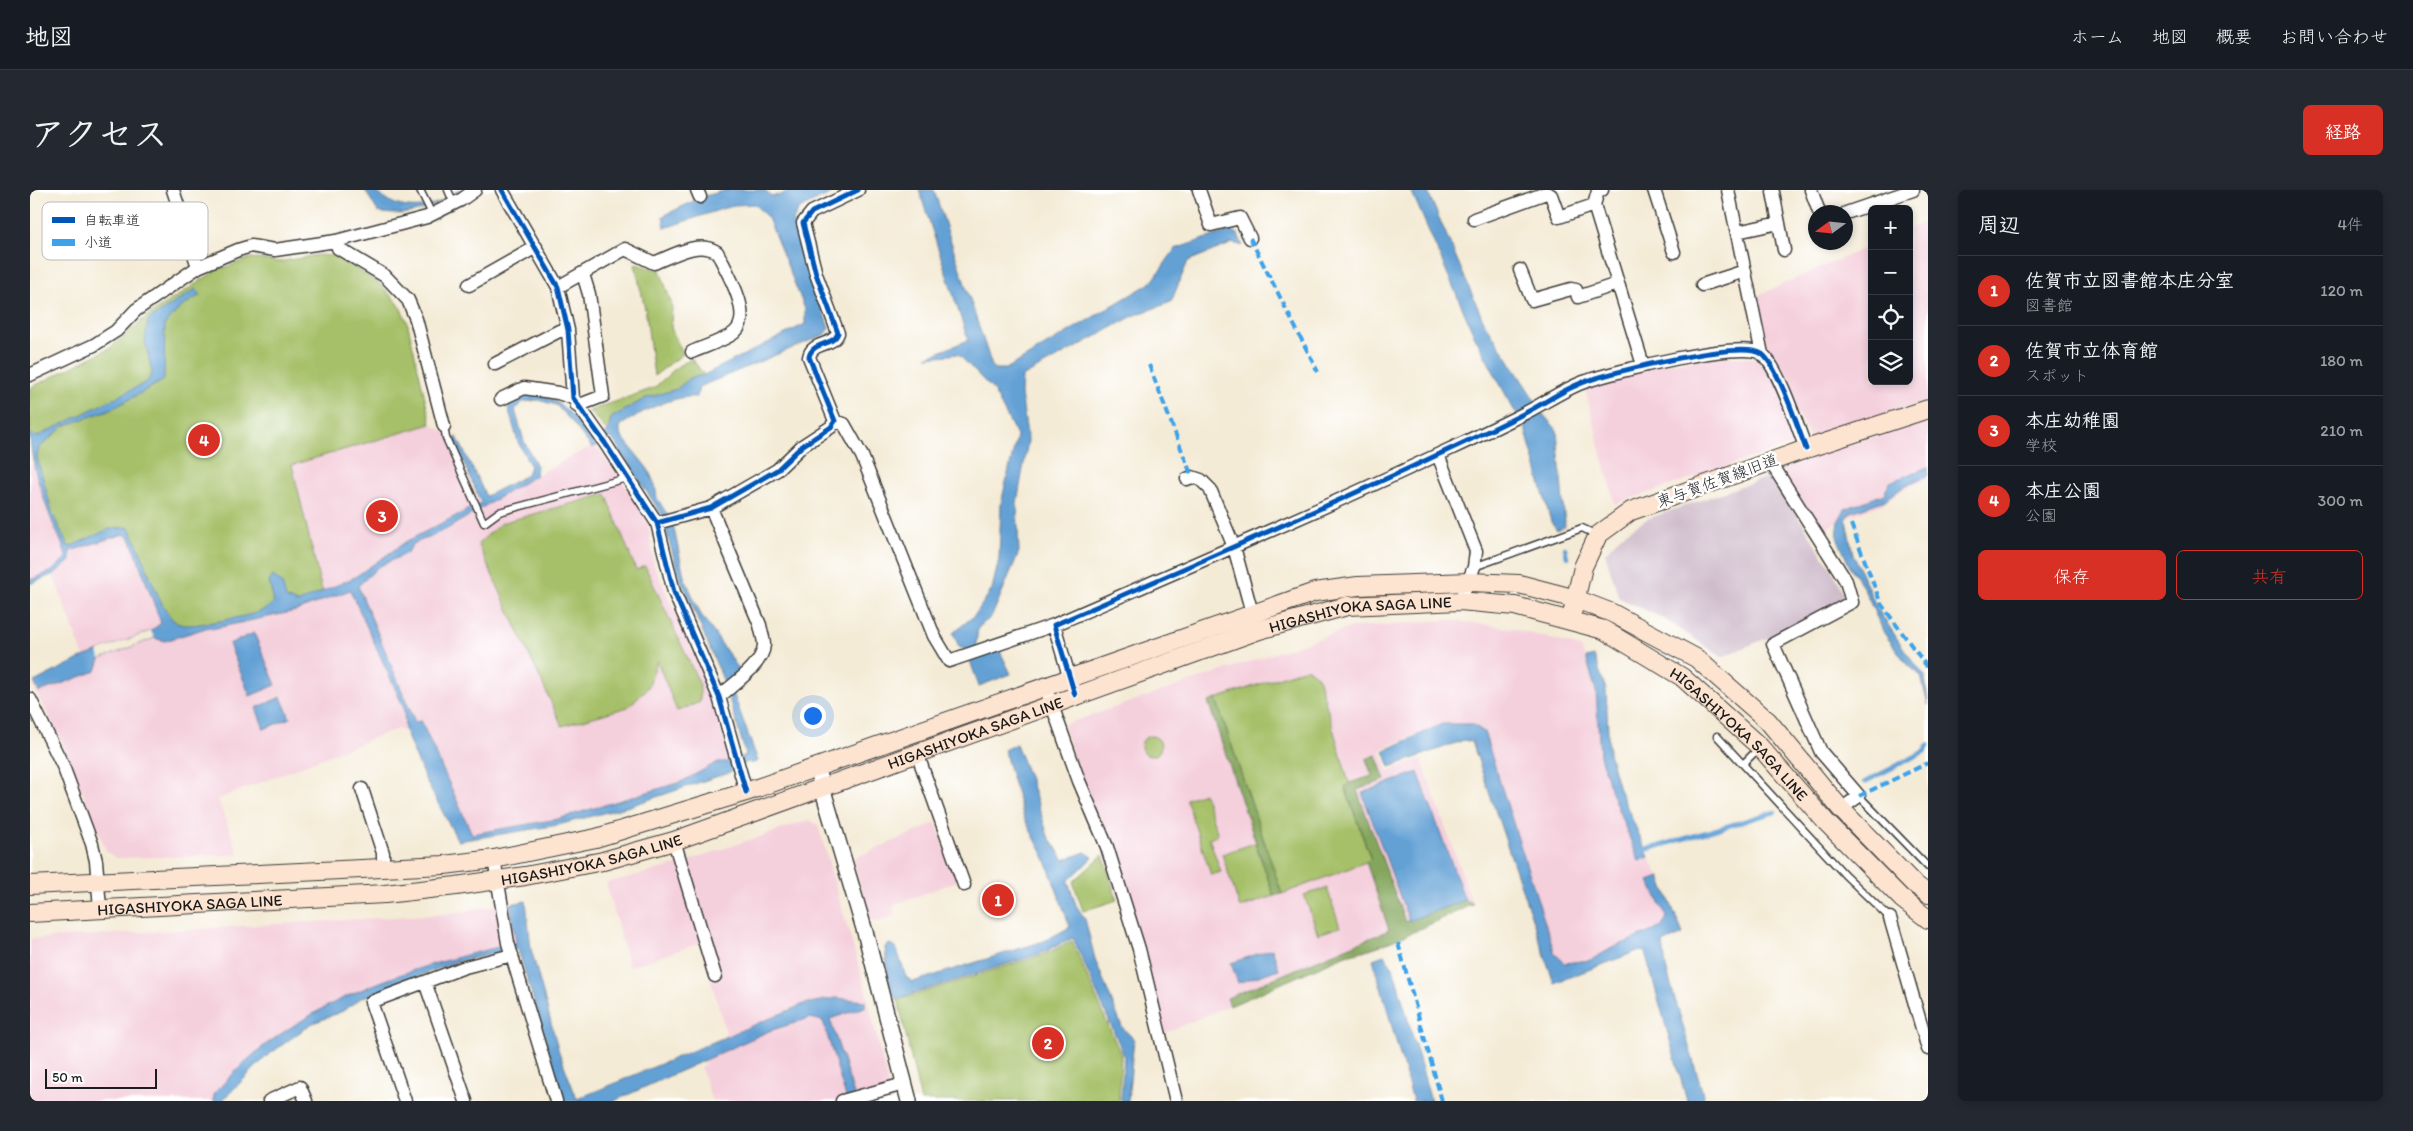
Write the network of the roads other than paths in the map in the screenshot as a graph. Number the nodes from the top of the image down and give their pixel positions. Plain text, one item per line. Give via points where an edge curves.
1 (173, 190) edge
2 (420, 190) edge
3 (475, 190) edge
4 (502, 190) edge
5 (858, 190) edge
6 (1199, 190) edge
7 (1602, 190) edge
8 (1654, 190) edge
9 (1728, 190) edge
10 (1811, 190) edge
11 (1907, 191) edge
12 (1773, 192) dead end
13 (450, 195) edge
14 (177, 202) edge
15 (1594, 205) junction
16 (1816, 205) edge
17 (1853, 210) edge
18 (432, 214) junction
19 (1474, 218) dead end
20 (1779, 223) junction
21 (1737, 232) junction
22 (1250, 238) dead end
23 (336, 241) junction
24 (536, 247) junction
25 (1784, 250) dead end
26 (1674, 252) dead end
27 (196, 260) edge
28 (198, 267) junction
29 (1520, 270) dead end
30 (1745, 271) junction
31 (583, 274) junction
32 (1617, 284) junction
33 (469, 285) dead end
34 (1702, 285) dead end
35 (558, 287) junction
36 (568, 330) junction
37 (692, 352) dead end
38 (1762, 354) junction
39 (496, 364) dead end
40 (1643, 365) junction
41 (30, 375) edge
42 (501, 399) dead end
43 (575, 402) junction
44 (1928, 409) edge
45 (835, 420) junction
46 (444, 426) joint
47 (1806, 449) junction
48 (1438, 454) junction
49 (1770, 461) junction
50 (628, 478) junction
51 (1187, 479) dead end
52 (711, 508) junction
53 (663, 521) junction
54 (1598, 535) junction
55 (1234, 547) junction
56 (1471, 574) junction
57 (1576, 599) junction
58 (1460, 601) junction
59 (1252, 613) junction
60 (1570, 621) junction
61 (1054, 626) junction
62 (1070, 677) junction
63 (1046, 685) junction
64 (726, 692) junction
65 (1075, 695) junction
66 (30, 698) edge
67 (1051, 704) junction
68 (1717, 736) dead end
69 (1760, 747) junction
70 (917, 753) junction
71 (1743, 764) junction
72 (816, 767) junction
73 (822, 788) junction
74 (362, 789) dead end
75 (746, 792) junction
76 (1859, 796) junction
77 (1841, 809) junction
78 (674, 841) junction
79 (494, 859) junction
80 (1928, 867) edge
81 (383, 868) junction
82 (98, 880) junction
83 (497, 880) junction
84 (30, 884) edge
85 (964, 885) dead end
86 (1928, 894) edge
87 (100, 908) junction
88 (30, 913) edge
89 (1890, 918) joint
90 (1928, 919) edge
91 (510, 949) junction
92 (715, 976) dead end
93 (425, 982) junction
94 (1928, 1050) edge
95 (904, 1084) junction
96 (269, 1101) edge
97 (306, 1101) edge
98 (405, 1101) edge
99 (466, 1101) edge
100 (556, 1101) edge
101 (843, 1101) edge
102 (908, 1101) edge
103 (1176, 1101) edge

1 - 14 street
2 - 18 lane
3 - 13 street
4 - 24 street
5 - 45 street via 812,212 803,222 816,274 838,333 832,341 815,347 809,357
6 - 22 street via 1211,225 1240,218
7 - 15 street via 1598,191
8 - 26 street
9 - 21 street
10 - 16 street
11 - 17 street
12 - 20 street
13 - 18 street
15 - 19 street via 1559,217 1551,195 1546,193
15 - 32 street
18 - 23 street
20 - 21 street
20 - 25 street
21 - 30 street
23 - 28 street via 275,250 251,246
23 - 46 street via 338,248 385,276 408,300
24 - 33 street
24 - 35 street
27 - 28 street
28 - 41 street via 136,310 109,336
29 - 32 street via 1532,300 1571,289 1576,290 1578,297
30 - 34 street
30 - 38 street
31 - 35 street
31 - 37 street via 625,249 654,263 696,247 709,247 717,252 742,307 741,318 735,332
31 - 43 street via 589,294 602,396
32 - 40 street
35 - 36 street
36 - 39 street via 559,331
36 - 43 street
38 - 40 street via 1752,351 1714,352
38 - 47 street via 1781,384
40 - 48 street via 1585,382
42 - 43 street via 524,388 558,393
43 - 50 street
44 - 47 main road, 東与賀佐賀線旧道
45 - 52 street via 777,470
45 - 61 street via 844,424 862,456 934,636 949,661
46 - 50 lane via 446,438 484,523 499,512
47 - 49 main road, 東与賀佐賀線旧道
48 - 55 street
48 - 56 street via 1476,551
49 - 54 main road, 東与賀佐賀線旧道 via 1631,511
49 - 76 street via 1846,581 1852,602 1773,644 1822,752
50 - 53 street
51 - 55 street via 1201,480 1210,489
52 - 53 street
52 - 64 street via 760,625 764,644 762,655
53 - 64 street via 674,592
54 - 56 lane via 1582,528
54 - 57 main road via 1584,567
55 - 59 street
55 - 61 street
56 - 57 main road, HIGASHIYOKA SAGA LINE
56 - 58 street
56 - 59 main road, HIGASHIYOKA SAGA LINE via 1315,592
57 - 60 main road
57 - 77 main road, HIGASHIYOKA SAGA LINE via 1612,613 1696,658 1768,721
58 - 60 main road, HIGASHIYOKA SAGA LINE via 1515,606
58 - 65 main road, HIGASHIYOKA SAGA LINE via 1347,606 1259,630
59 - 62 main road, HIGASHIYOKA SAGA LINE
60 - 69 main road, HIGASHIYOKA SAGA LINE via 1604,630 1682,677
61 - 62 street
62 - 63 main road, HIGASHIYOKA SAGA LINE
62 - 65 street
63 - 67 street
63 - 72 main road, HIGASHIYOKA SAGA LINE
64 - 75 street
65 - 67 main road, HIGASHIYOKA SAGA LINE
66 - 82 street via 72,790 92,844
67 - 70 main road, HIGASHIYOKA SAGA LINE
67 - 103 street via 1078,781 1107,847 1138,949
68 - 71 lane
69 - 71 lane
69 - 90 main road, HIGASHIYOKA SAGA LINE via 1826,822 1902,899
70 - 73 main road, HIGASHIYOKA SAGA LINE
70 - 85 street
71 - 89 lane via 1845,875
72 - 73 street
72 - 75 main road, HIGASHIYOKA SAGA LINE
73 - 78 main road, HIGASHIYOKA SAGA LINE
73 - 95 street via 865,932
74 - 81 street via 383,853
75 - 79 main road, HIGASHIYOKA SAGA LINE via 596,838
76 - 77 street
76 - 80 lane
77 - 86 main road, HIGASHIYOKA SAGA LINE via 1913,883
78 - 83 main road, HIGASHIYOKA SAGA LINE via 603,861
78 - 92 street
79 - 81 main road, HIGASHIYOKA SAGA LINE
79 - 83 street
81 - 82 main road, HIGASHIYOKA SAGA LINE
82 - 84 main road, HIGASHIYOKA SAGA LINE
82 - 87 street
83 - 87 main road, HIGASHIYOKA SAGA LINE via 385,894
83 - 91 street
87 - 88 main road, HIGASHIYOKA SAGA LINE
89 - 94 street
91 - 93 street
91 - 100 street
93 - 98 street via 370,1002
93 - 99 street
95 - 101 street
95 - 102 street
96 - 97 street via 300,1087

